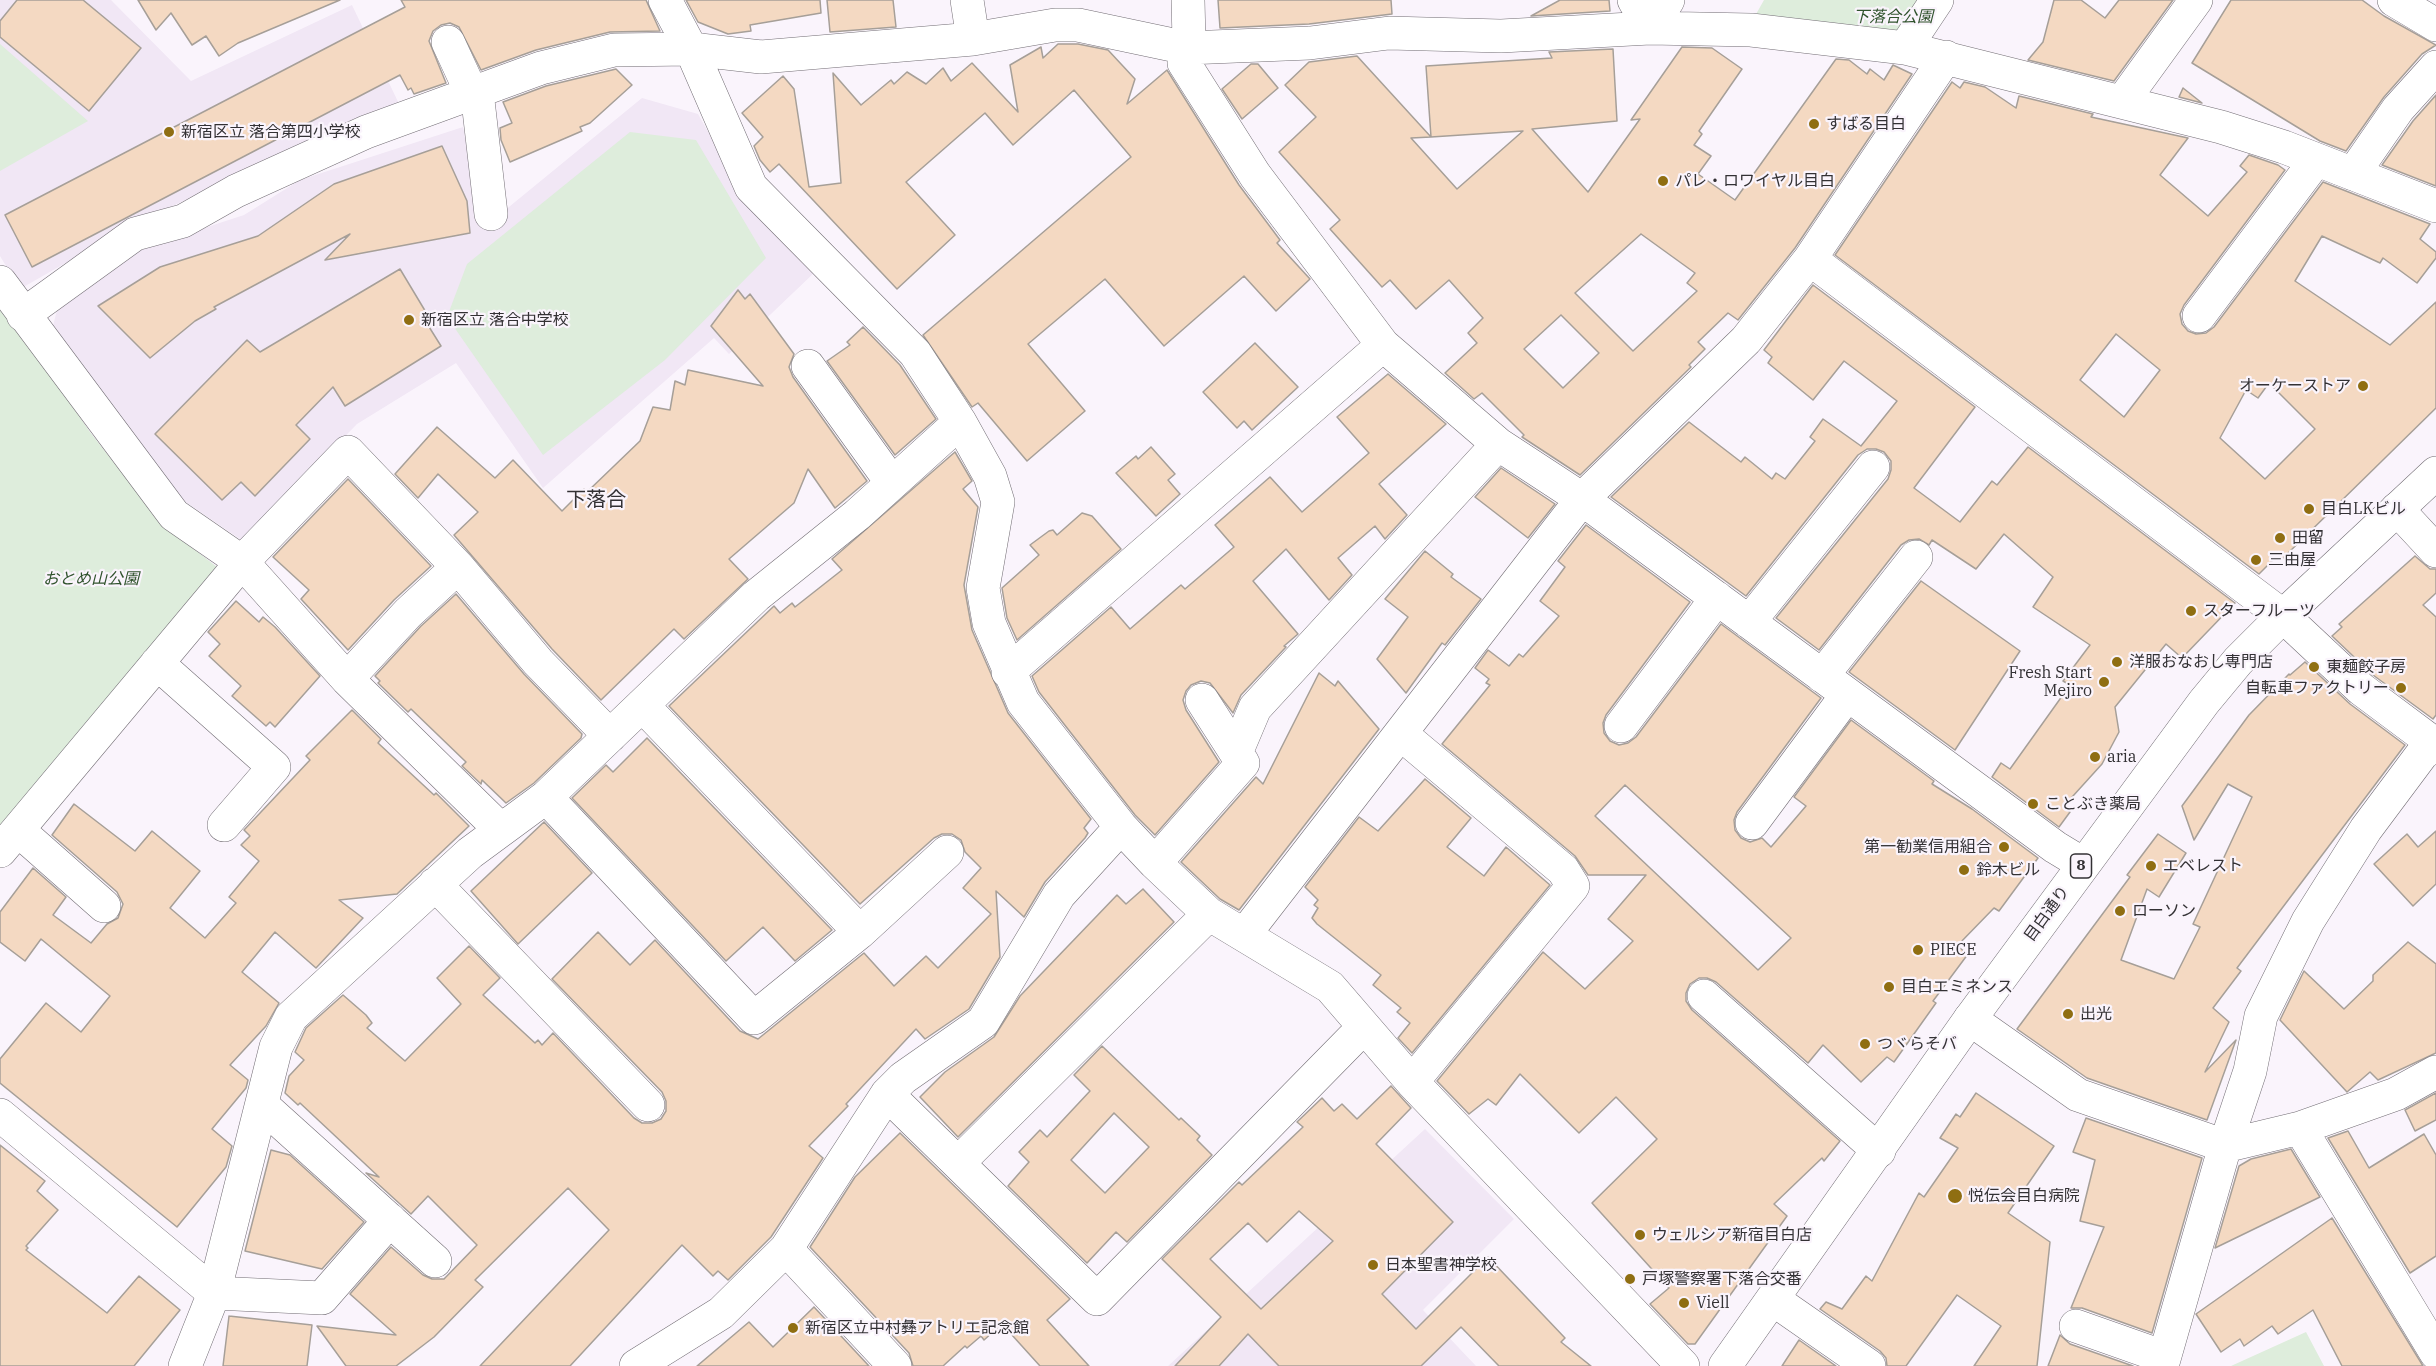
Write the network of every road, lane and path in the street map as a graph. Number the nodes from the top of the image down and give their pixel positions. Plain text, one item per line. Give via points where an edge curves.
1 (665, 0) edge
2 (967, 0) edge
3 (1188, 0) edge
4 (1634, 0) edge
5 (1668, 0) edge
6 (1937, 0) edge
7 (2196, 0) edge
8 (2394, 0) edge
9 (1052, 13) edge
10 (2436, 25) edge
11 (1650, 28) junction
12 (973, 39) junction
13 (448, 42) dead end
14 (1187, 48) junction
15 (1905, 48) junction
16 (691, 50) junction
17 (1946, 57) junction
18 (2436, 67) edge
19 (475, 93) junction
20 (2122, 102) junction
21 (2316, 160) junction
22 (2353, 174) junction
23 (2436, 207) edge
24 (490, 214) dead end
25 (1810, 259) junction
26 (0, 282) edge
27 (23, 315) junction
28 (2199, 316) dead end
29 (1383, 345) junction
30 (808, 366) dead end
31 (960, 422) junction
32 (1498, 444) junction
33 (1873, 467) dead end
34 (2436, 473) edge
35 (892, 483) junction
36 (1582, 499) junction
37 (2397, 509) junction
38 (2436, 550) edge
39 (1916, 557) dead end
40 (242, 562) junction
41 (458, 567) junction
42 (1717, 598) junction
43 (2283, 616) junction
44 (1749, 622) junction
45 (157, 663) junction
46 (1008, 672) junction
47 (347, 679) junction
48 (1834, 686) junction
49 (1202, 700) dead end
50 (642, 705) junction
51 (1621, 726) dead end
52 (1401, 734) junction
53 (610, 736) junction
54 (2436, 744) edge
55 (1236, 753) junction
56 (546, 797) junction
57 (1752, 823) dead end
58 (224, 825) dead end
59 (1121, 826) junction
60 (501, 830) junction
61 (9, 841) edge
62 (947, 852) dead end
63 (1155, 863) junction
64 (2083, 864) junction
65 (435, 884) junction
66 (104, 906) dead end
67 (1209, 914) junction
68 (860, 932) junction
69 (1244, 934) junction
70 (1704, 996) dead end
71 (1971, 1019) junction
72 (1363, 1028) junction
73 (2436, 1072) edge
74 (1412, 1082) junction
75 (887, 1094) junction
76 (262, 1105) junction
77 (648, 1105) dead end
78 (0, 1115) edge
79 (2300, 1128) junction
80 (2225, 1146) junction
81 (1879, 1150) junction
82 (958, 1163) junction
83 (390, 1220) junction
84 (786, 1249) junction
85 (435, 1261) dead end
86 (214, 1293) junction
87 (1774, 1300) junction
88 (2076, 1326) dead end
89 (2436, 1353) edge
90 (2163, 1361) edge
91 (188, 1364) edge
92 (636, 1366) edge
93 (895, 1366) edge
94 (1683, 1366) edge
95 (1725, 1366) edge
96 (1869, 1366) edge

1 - 16 street
2 - 12 street
3 - 14 street
4 - 11 street
5 - 11 street
6 - 15 street
7 - 20 street
8 - 10 street
9 - 12 street
9 - 14 street via 1078,25
11 - 14 street via 1501,36 1389,33 1311,43
11 - 15 street via 1751,30
12 - 16 street via 761,57
13 - 19 street
14 - 29 street via 1184,63 1255,175
15 - 17 street
16 - 19 street via 614,50 541,68
16 - 31 street via 751,187 915,353
17 - 20 street
17 - 25 street
18 - 22 street via 2398,109
19 - 24 street
19 - 27 street via 295,162 183,221 135,234
20 - 21 street via 2221,128
21 - 22 street
21 - 28 street
22 - 23 street
25 - 36 street via 1746,340
25 - 43 street
26 - 27 street
27 - 40 street via 174,515
29 - 32 street
29 - 46 street
30 - 35 street
31 - 35 street
31 - 46 street via 990,476 998,502 983,588 989,623
32 - 36 street
32 - 55 street via 1255,708
33 - 44 street
34 - 37 street, 目白通り / 8
35 - 50 street via 756,596
36 - 42 street
36 - 52 street
37 - 38 street
37 - 43 street, 目白通り / 8
39 - 48 street
40 - 41 street via 348,452
40 - 45 street
40 - 47 street
41 - 47 street via 408,613
41 - 53 street via 538,662
42 - 44 street
42 - 51 street
43 - 54 street via 2361,689
43 - 64 street, 目白通り / 8 via 2204,702
44 - 48 street
45 - 58 street via 274,767
45 - 61 street
46 - 59 street via 1023,702
47 - 60 street
48 - 57 street
48 - 64 street
49 - 55 street
50 - 53 street
50 - 68 street
52 - 69 street
52 - 74 street via 1563,870 1573,886
53 - 56 street
54 - 80 street via 2422,754 2366,829 2308,921 2261,1016 2250,1071
55 - 63 street via 1243,763
56 - 60 street
56 - 68 street via 754,1018
59 - 63 street
59 - 75 street via 1059,895 983,1022 903,1078
60 - 65 street
61 - 66 street
62 - 68 street
63 - 67 street
64 - 71 street, 目白通り / 8
65 - 76 street via 291,1017 276,1047
65 - 77 street
67 - 69 street
67 - 82 street
69 - 72 street via 1330,987
70 - 81 street
71 - 80 street via 2078,1095
71 - 81 street, 目白通り / 8
72 - 74 street
72 - 82 street via 1097,1299
73 - 79 street via 2396,1094
74 - 94 street
75 - 82 street
75 - 84 street
76 - 83 street
76 - 86 street
78 - 86 street
79 - 80 street
79 - 89 street
80 - 90 street
81 - 87 street, 目白通り / 8
83 - 85 street
83 - 86 street via 322,1298
84 - 92 street via 721,1313
84 - 93 street
86 - 91 street
87 - 95 street, 目白通り / 8
87 - 96 street
88 - 90 street

